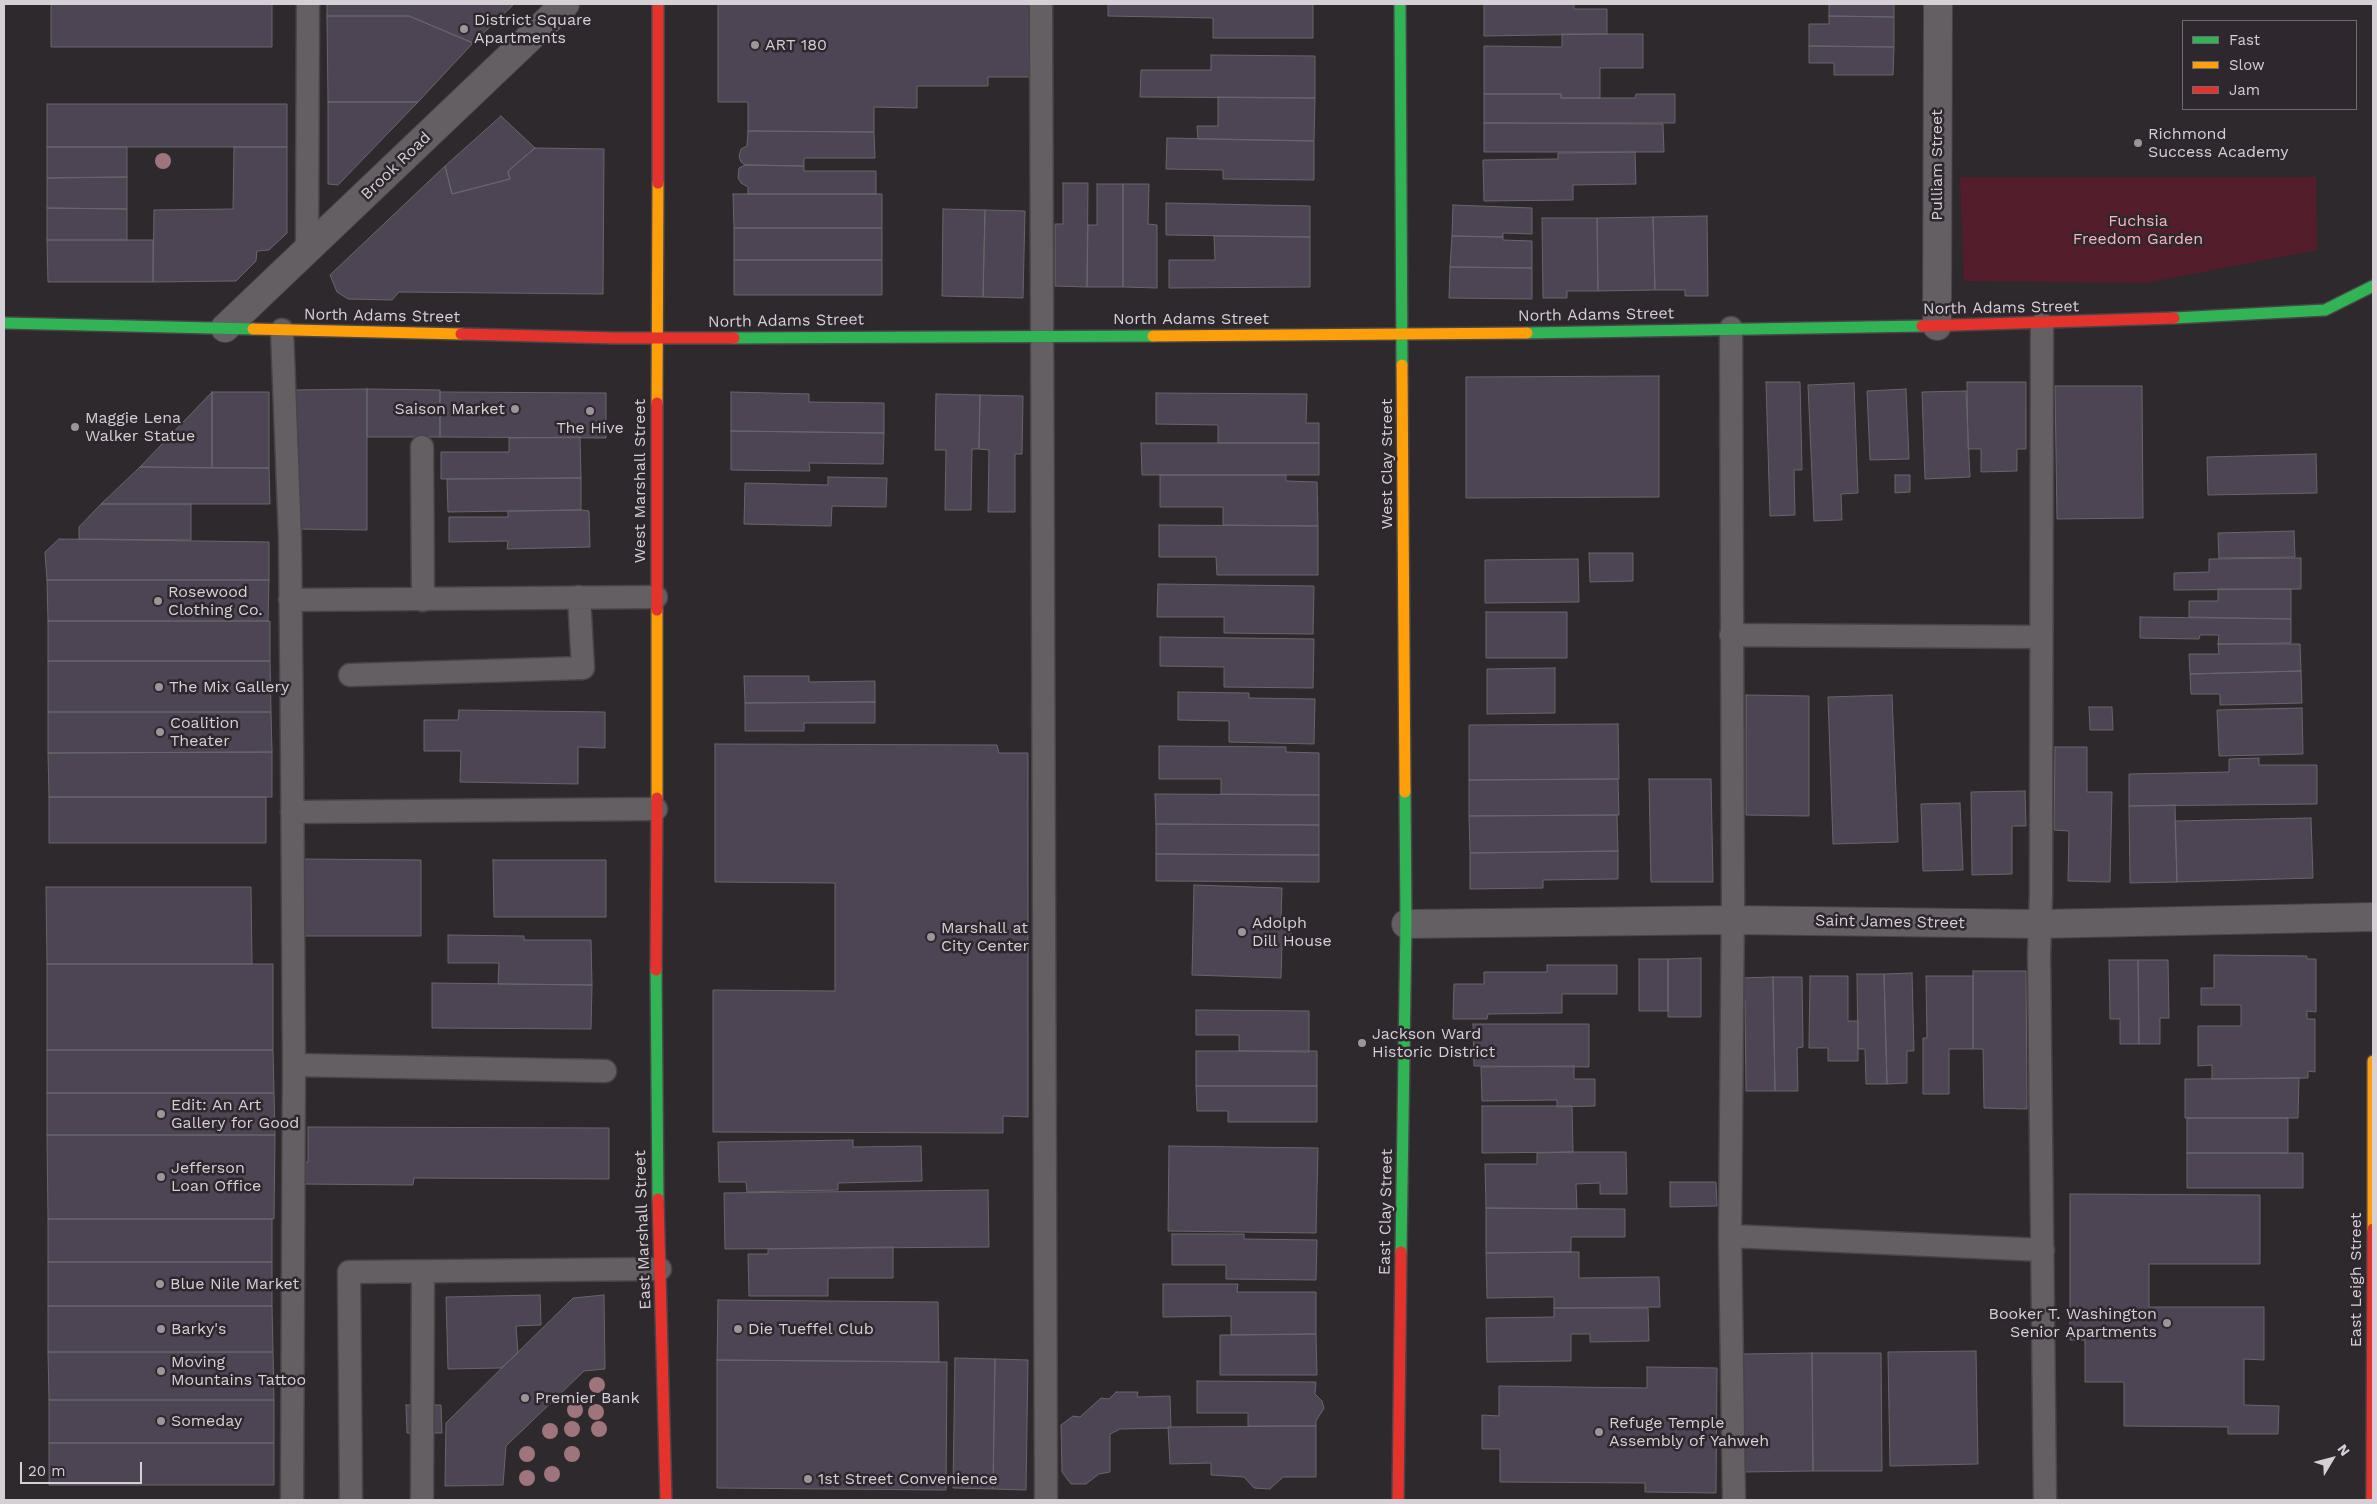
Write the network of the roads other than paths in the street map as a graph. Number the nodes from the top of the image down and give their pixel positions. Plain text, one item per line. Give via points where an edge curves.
1 (308, 4) edge
2 (566, 4) edge
3 (658, 4) edge
4 (1041, 4) edge
5 (1400, 4) edge
6 (1938, 4) edge
7 (307, 251) junction
8 (2373, 286) edge
9 (4, 324) edge
10 (2042, 324) junction
11 (1937, 326) junction
12 (225, 328) junction
13 (1731, 328) junction
14 (282, 330) junction
15 (1042, 335) junction
16 (1402, 335) junction
17 (657, 338) junction
18 (422, 447) dead end
19 (579, 597) junction
20 (656, 597) junction
21 (290, 600) junction
22 (423, 600) junction
23 (1731, 635) junction
24 (2041, 637) junction
25 (350, 675) dead end
26 (656, 809) junction
27 (292, 812) junction
28 (2373, 918) edge
29 (1731, 920) junction
30 (1406, 924) junction
31 (2040, 924) junction
32 (656, 958) joint
33 (2373, 1061) edge
34 (294, 1065) junction
35 (605, 1071) dead end
36 (1730, 1236) junction
37 (2043, 1250) junction
38 (660, 1269) junction
39 (423, 1272) junction
40 (292, 1500) edge
41 (351, 1500) edge
42 (422, 1500) edge
43 (666, 1500) edge
44 (1046, 1500) edge
45 (1398, 1500) edge
46 (1734, 1500) edge
47 (2045, 1500) edge
48 (2372, 1500) edge

1 - 7 lane
2 - 7 street, Brook Road
3 - 17 street, West Marshall Street
4 - 15 lane
5 - 16 street, West Clay Street
6 - 11 street, Pulliam Street
7 - 12 street, Brook Road
8 - 10 street, North Adams Street via 2325,310
9 - 12 street, North Adams Street
10 - 11 street, North Adams Street
10 - 24 lane
11 - 13 street, North Adams Street
12 - 14 street, North Adams Street
13 - 16 street, North Adams Street
13 - 23 lane
14 - 17 street, North Adams Street
14 - 21 lane
15 - 16 street, North Adams Street
15 - 17 street, North Adams Street
15 - 44 lane
16 - 30 street, West Clay Street
17 - 20 street, West Marshall Street
18 - 22 lane
19 - 20 lane
19 - 22 lane
19 - 25 lane via 583,668
20 - 26 street, West Marshall Street
21 - 22 lane
21 - 27 lane
23 - 24 lane
23 - 29 lane
24 - 31 lane
26 - 27 lane
26 - 32 street, West Marshall Street
27 - 34 lane
28 - 31 street, Saint James Street
29 - 30 street, Saint James Street
29 - 31 street, Saint James Street
29 - 36 lane
30 - 45 street, East Clay Street
31 - 37 lane
32 - 38 street, East Marshall Street
33 - 48 street, East Leigh Street
34 - 35 lane
34 - 40 lane
36 - 37 lane
36 - 46 lane
37 - 47 lane
38 - 39 lane
38 - 43 street, East Marshall Street
39 - 41 lane via 349,1272
39 - 42 lane

